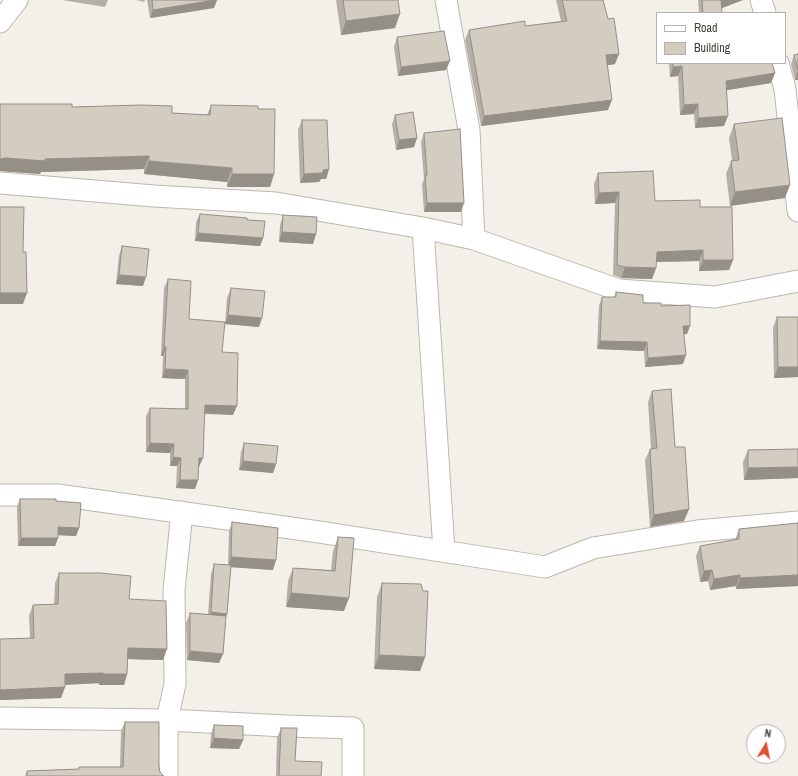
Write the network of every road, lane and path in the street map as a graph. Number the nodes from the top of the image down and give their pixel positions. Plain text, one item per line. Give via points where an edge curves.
1 (17, 0) edge
2 (446, 0) edge
3 (761, 0) edge
4 (765, 12) edge
5 (0, 22) edge
6 (778, 64) edge
7 (0, 183) edge
8 (798, 211) edge
9 (423, 228) junction
10 (474, 239) junction
11 (798, 281) edge
12 (0, 495) edge
13 (182, 512) junction
14 (798, 522) edge
15 (444, 551) junction
16 (0, 718) edge
17 (167, 720) junction
18 (167, 776) edge
19 (353, 776) edge

1 - 5 street
2 - 10 street via 469,130
3 - 4 street
6 - 8 street via 785,89
7 - 9 street via 276,204
9 - 10 street
9 - 15 street
10 - 11 street via 619,290 715,297
12 - 13 street via 58,495
13 - 15 street
13 - 17 street via 174,590 175,684
14 - 15 street via 697,531 593,548 545,567
16 - 17 street
17 - 18 street
17 - 19 street via 353,728

